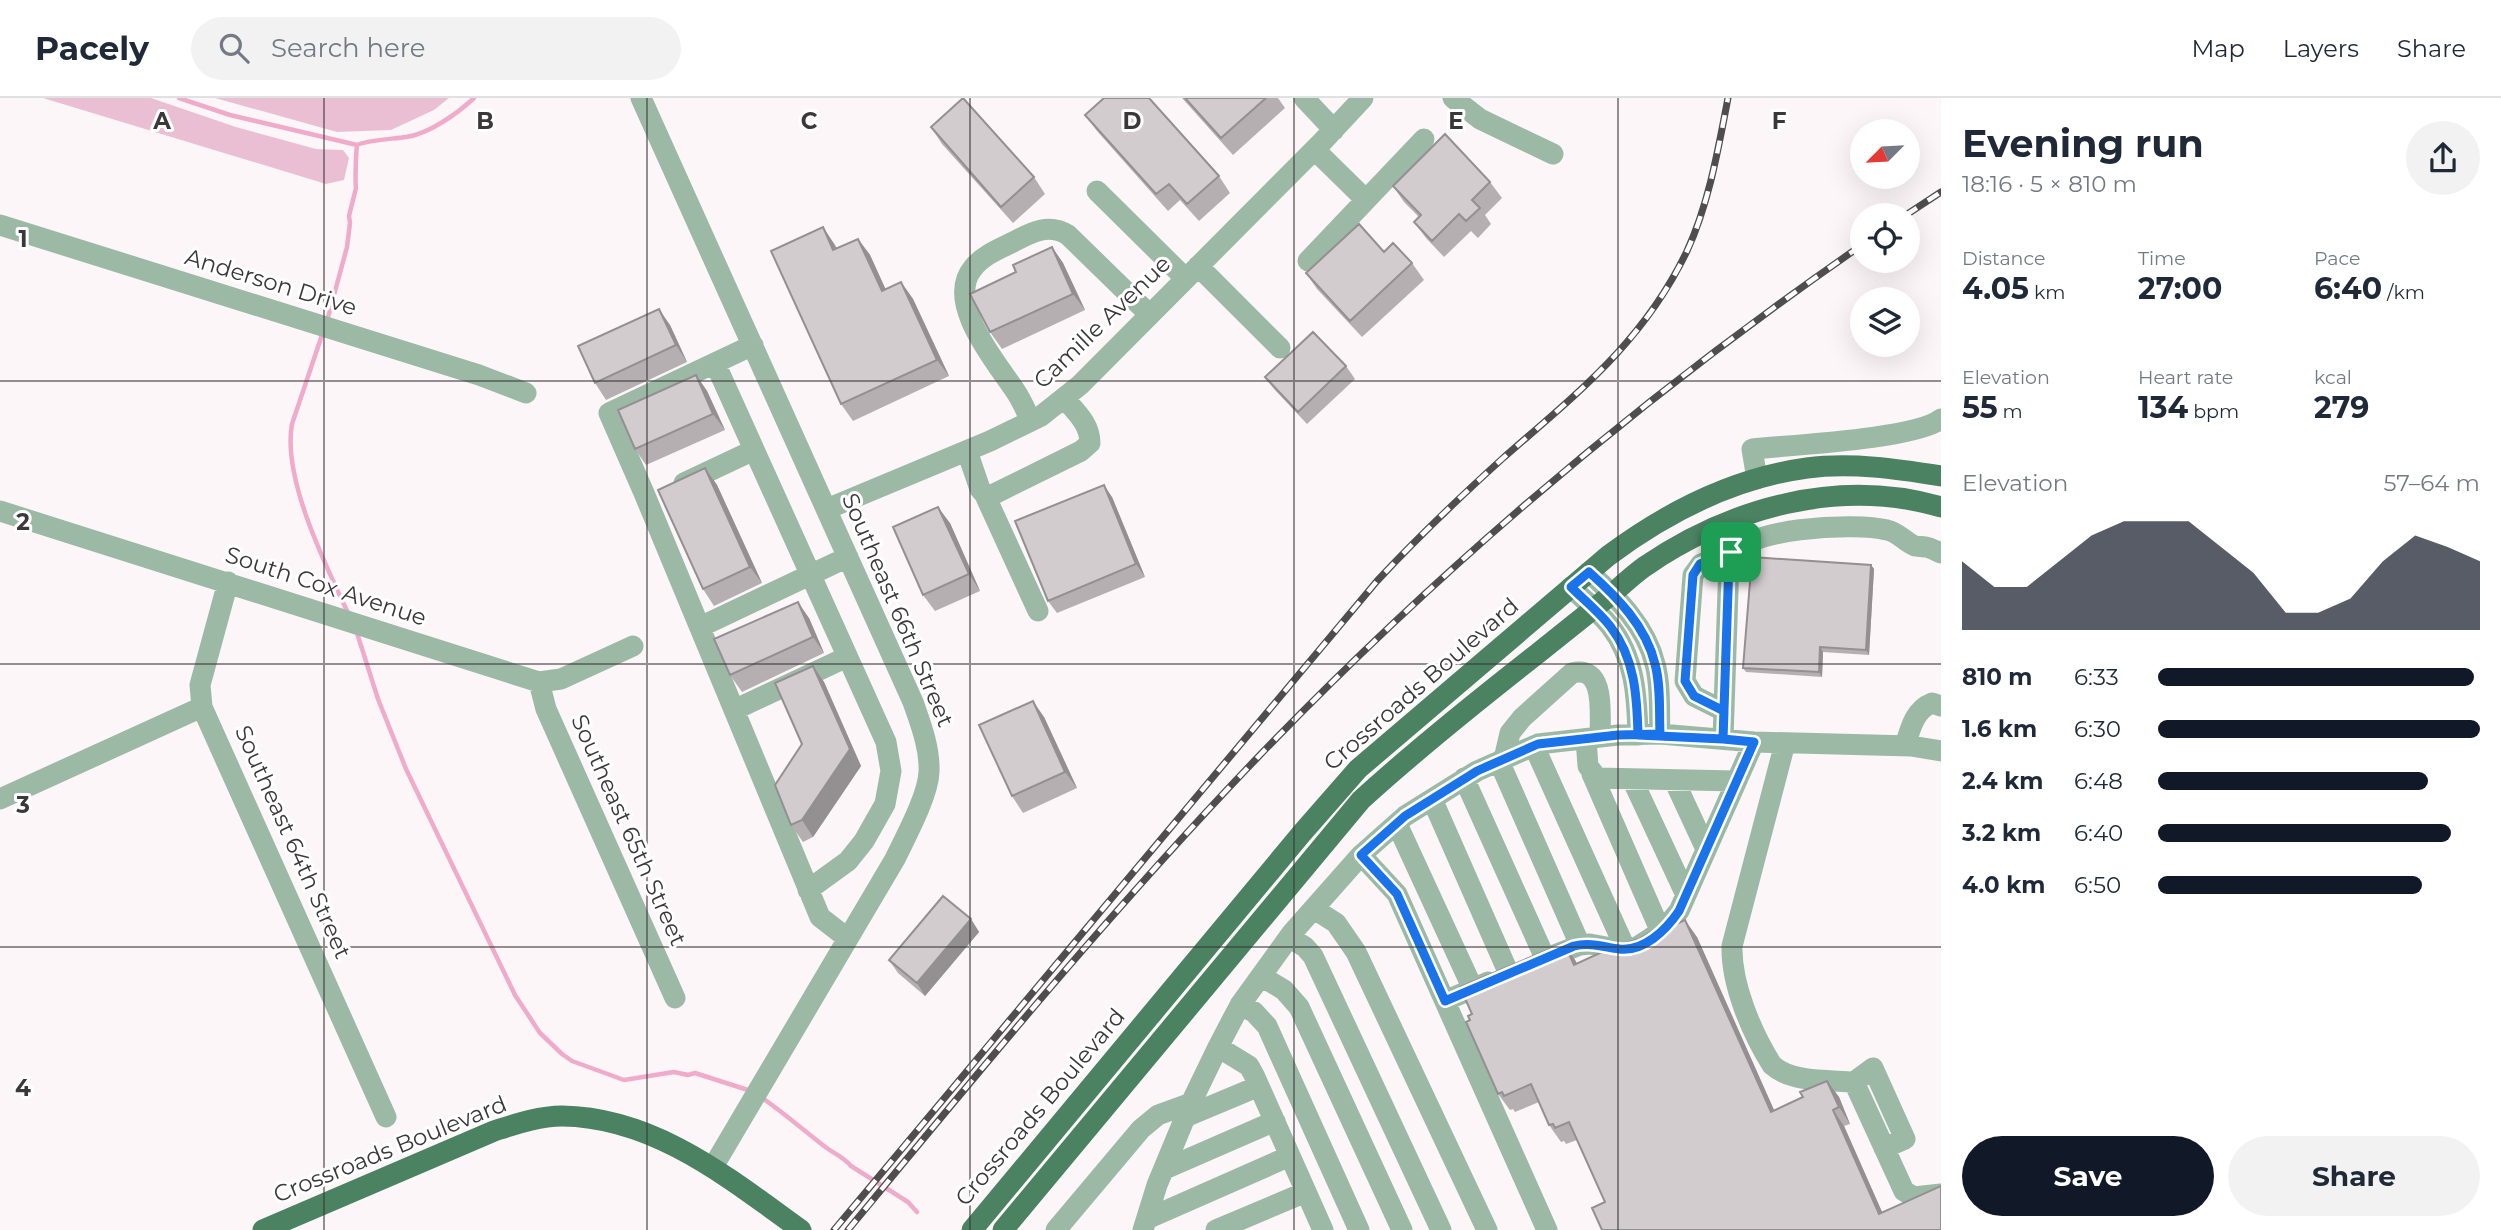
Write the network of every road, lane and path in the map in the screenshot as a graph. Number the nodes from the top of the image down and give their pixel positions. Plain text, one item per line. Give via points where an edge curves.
1 (640, 98) edge
2 (1304, 98) edge
3 (1363, 98) edge
4 (1453, 98) edge
5 (1334, 130) junction
6 (1424, 139) dead end
7 (1315, 150) junction
8 (1553, 154) dead end
9 (1097, 191) dead end
10 (1366, 200) junction
11 (0, 225) edge
12 (1308, 261) dead end
13 (1191, 272) junction
14 (1149, 314) junction
15 (753, 345) junction
16 (1280, 348) dead end
17 (715, 363) junction
18 (526, 393) dead end
19 (1064, 397) junction
20 (1941, 419) edge
21 (1031, 421) junction
22 (754, 450) junction
23 (967, 450) junction
24 (1941, 476) edge
25 (1758, 479) junction
26 (984, 493) junction
27 (648, 501) junction
28 (1941, 507) edge
29 (827, 509) junction
30 (0, 511) edge
31 (1731, 552) junction
32 (1941, 553) edge
33 (848, 557) junction
34 (1589, 572) junction
35 (810, 573) junction
36 (228, 582) junction
37 (1571, 587) junction
38 (1613, 593) junction
39 (1593, 609) junction
40 (1038, 611) dead end
41 (700, 627) junction
42 (633, 646) dead end
43 (848, 657) junction
44 (539, 682) junction
45 (1941, 706) edge
46 (202, 707) junction
47 (734, 709) junction
48 (1724, 711) junction
49 (1660, 734) junction
50 (1638, 735) junction
51 (1593, 738) junction
52 (1723, 739) junction
53 (1754, 742) junction
54 (1785, 743) junction
55 (1534, 746) junction
56 (1905, 746) junction
57 (1941, 751) edge
58 (1501, 760) junction
59 (1592, 774) junction
60 (1464, 778) junction
61 (1632, 779) junction
62 (1674, 780) junction
63 (1736, 781) junction
64 (0, 799) edge
65 (1432, 799) junction
66 (1397, 824) junction
67 (1706, 849) junction
68 (1361, 855) junction
69 (808, 890) junction
70 (1686, 895) junction
71 (1314, 909) junction
72 (1661, 932) junction
73 (1289, 937) junction
74 (847, 938) junction
75 (1580, 944) junction
76 (1626, 950) junction
77 (1545, 958) junction
78 (1509, 974) junction
79 (1261, 976) junction
80 (1473, 989) junction
81 (675, 998) dead end
82 (1445, 1001) junction
83 (1240, 1005) junction
84 (1218, 1047) junction
85 (1854, 1082) junction
86 (1259, 1086) junction
87 (1188, 1110) junction
88 (386, 1117) dead end
89 (1275, 1121) junction
90 (1885, 1148) junction
91 (1290, 1156) junction
92 (713, 1167) junction
93 (1164, 1169) junction
94 (1306, 1192) junction
95 (1941, 1194) edge
96 (1145, 1225) edge
97 (1319, 1229) edge
98 (263, 1230) edge
99 (802, 1230) edge
100 (972, 1230) edge
101 (1003, 1230) edge
102 (1056, 1230) edge
103 (1216, 1230) edge
104 (1359, 1230) edge
105 (1402, 1230) edge
106 (1441, 1230) edge
107 (1488, 1230) edge
108 (1547, 1230) edge

1 - 15 street, Southeast 66th Street
2 - 5 street
3 - 5 street, Camille Avenue
4 - 8 street via 1480,119
5 - 7 street, Camille Avenue
6 - 10 street
7 - 10 street
7 - 13 street, Camille Avenue
9 - 13 street
10 - 12 street
11 - 18 street, Anderson Drive
13 - 14 street, Camille Avenue
13 - 16 street
14 - 19 street, Camille Avenue
14 - 21 street via 1056,228 1028,234 971,269 965,284 969,314 985,349
15 - 17 street
15 - 29 street, Southeast 66th Street
17 - 22 street
17 - 27 street via 609,413
19 - 21 street, Camille Avenue
19 - 26 street via 1086,424 1090,443 1081,452 990,496
20 - 25 street via 1907,432 1752,449
21 - 23 street, Camille Avenue
22 - 27 street
22 - 35 street
23 - 26 street
23 - 29 street, Camille Avenue
24 - 25 main road, Crossroads Boulevard via 1846,466
25 - 34 main road, Crossroads Boulevard via 1678,510
26 - 40 street
27 - 41 street
28 - 38 main road, Crossroads Boulevard via 1874,496 1822,497 1769,507 1712,527 1642,569
29 - 33 street, Southeast 66th Street
30 - 36 street, South Cox Avenue
31 - 32 street via 1785,532 1858,526 1889,530 1915,546
31 - 48 street
31 - 48 street via 1700,564 1693,575 1685,681 1694,696
33 - 35 street
33 - 74 street, Southeast 66th Street via 913,702 926,740 929,773 895,859
34 - 37 main road, Crossroads Boulevard
34 - 38 street
35 - 41 street
35 - 43 street
36 - 44 street, South Cox Avenue
36 - 46 street, Southeast 64th Street via 200,685
37 - 39 street
37 - 100 main road, Crossroads Boulevard via 1358,769
38 - 39 main road, Crossroads Boulevard
38 - 49 street via 1645,638 1656,664
39 - 50 street via 1622,644 1632,671
39 - 101 main road, Crossroads Boulevard via 1412,754 1362,800
41 - 47 street
42 - 44 street via 561,679
43 - 47 street
43 - 69 street via 886,742 891,771 885,804 864,841 848,861
44 - 81 street, Southeast 65th Street via 546,709
45 - 56 street via 1932,703 1920,712
46 - 64 street
46 - 88 street, Southeast 64th Street
47 - 69 street
48 - 52 street
49 - 50 street
49 - 52 street
50 - 51 street
51 - 55 street
51 - 58 street via 1599,691 1589,673 1572,673 1522,718 1510,733
51 - 59 street via 1588,766
52 - 53 street
53 - 54 street
53 - 63 street
54 - 56 street
54 - 85 street via 1733,938 1733,976 1766,1055 1779,1071
55 - 58 street
55 - 76 street
56 - 57 street
58 - 60 street
58 - 75 street
59 - 61 street
59 - 72 street
60 - 65 street
60 - 77 street
61 - 62 street
61 - 70 street
62 - 63 street
62 - 67 street
63 - 67 street
65 - 66 street
65 - 78 street
66 - 68 street
66 - 80 street
67 - 70 street
68 - 71 street
68 - 82 street via 1397,894
69 - 74 street via 820,917
70 - 72 street
71 - 73 street
71 - 107 street via 1347,936
72 - 76 street
73 - 79 street
73 - 106 street via 1313,956 1331,990
74 - 92 street, Southeast 66th Street
75 - 76 street
75 - 77 street
77 - 78 street
78 - 80 street
79 - 83 street
79 - 105 street via 1284,990 1299,1007
80 - 82 street
82 - 108 street
83 - 84 street
83 - 104 street via 1267,1026
84 - 86 street via 1249,1066
84 - 87 street
85 - 90 street
85 - 90 street via 1873,1068 1905,1139
86 - 87 street
86 - 89 street
87 - 93 street
87 - 102 street via 1158,1115 1141,1129
89 - 91 street
89 - 93 street
90 - 95 street via 1904,1191 1914,1197
91 - 94 street
91 - 96 street
92 - 98 main road, Crossroads Boulevard via 671,1143 629,1127 561,1116 530,1120 456,1145
92 - 99 main road, Crossroads Boulevard
93 - 96 street
94 - 97 street
94 - 103 street

